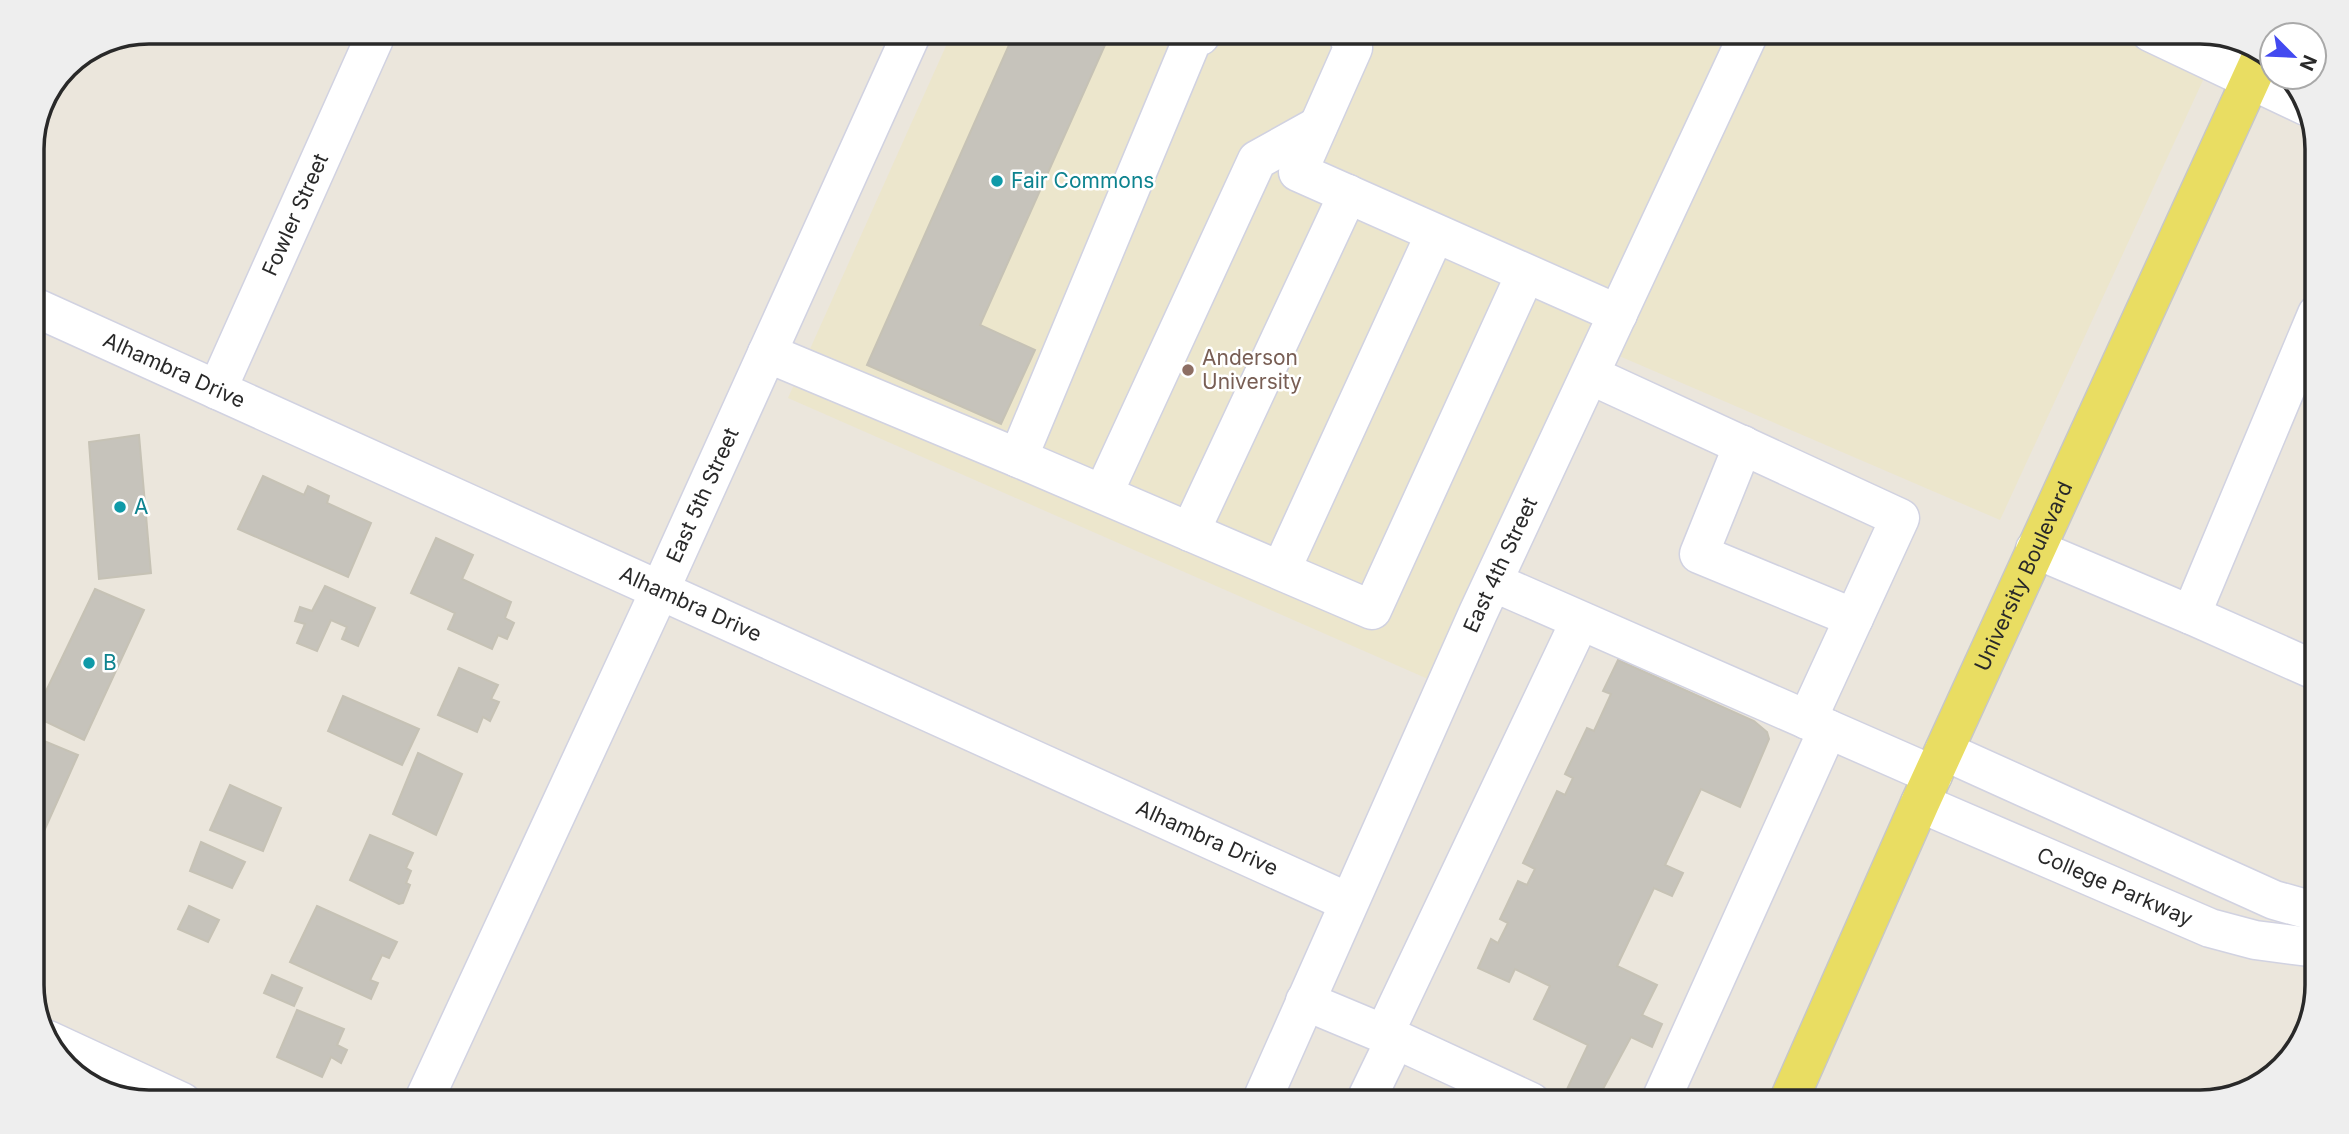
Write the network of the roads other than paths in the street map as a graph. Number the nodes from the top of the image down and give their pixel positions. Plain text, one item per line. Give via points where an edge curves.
1 (372, 44) edge
2 (907, 44) edge
3 (1190, 44) edge
4 (1351, 44) edge
5 (1744, 44) edge
6 (2187, 44) edge
7 (2257, 67) edge
8 (2289, 93) edge
9 (1318, 126) junction
10 (1348, 194) junction
11 (1435, 234) junction
12 (1525, 275) junction
13 (44, 311) edge
14 (1618, 314) junction
15 (2305, 343) edge
16 (767, 353) junction
17 (1590, 375) junction
18 (217, 390) junction
19 (1743, 446) junction
20 (1018, 458) junction
21 (1103, 494) junction
22 (1190, 532) junction
23 (2035, 549) junction
24 (1280, 570) junction
25 (1493, 582) junction
26 (660, 590) junction
27 (2191, 615) junction
28 (1854, 618) junction
29 (1580, 621) junction
30 (2305, 666) edge
31 (1817, 725) junction
32 (1932, 776) junction
33 (1348, 902) junction
34 (2305, 908) edge
35 (2305, 946) edge
36 (1305, 1001) junction
37 (1390, 1037) junction
38 (64, 1047) edge
39 (156, 1090) edge
40 (428, 1090) edge
41 (1266, 1090) edge
42 (1370, 1090) edge
43 (1505, 1090) edge
44 (1665, 1090) edge
45 (1793, 1090) edge

1 - 18 street, Fowler Street
2 - 16 street, East 5th Street
3 - 20 street
4 - 9 street
5 - 14 street, East 4th Street
6 - 7 street
7 - 8 street
7 - 23 main road, University Boulevard
9 - 10 street via 1298,172
9 - 21 street via 1257,160
10 - 11 street
10 - 22 street
11 - 12 street
11 - 24 street
12 - 14 street
12 - 24 street via 1372,610
13 - 18 street, Alhambra Drive
14 - 17 street, East 4th Street
15 - 27 street
16 - 20 street
16 - 26 street, East 5th Street
17 - 19 street
17 - 25 street, East 4th Street
18 - 26 street, Alhambra Drive
19 - 28 street via 1900,518
19 - 28 street via 1699,554
20 - 21 street
21 - 22 street
22 - 24 street
23 - 27 street
23 - 32 main road, University Boulevard
25 - 29 street
25 - 33 street, East 4th Street
26 - 33 street, Alhambra Drive
26 - 40 street, East 5th Street
27 - 30 street
28 - 31 street
29 - 31 street
29 - 37 street
31 - 32 street
31 - 44 street
32 - 34 street
32 - 35 street, College Parkway via 2210,928
32 - 45 main road, University Boulevard
33 - 36 street, East 4th Street
36 - 37 street
36 - 41 street, East 4th Street
37 - 42 street
37 - 43 street
38 - 39 street

